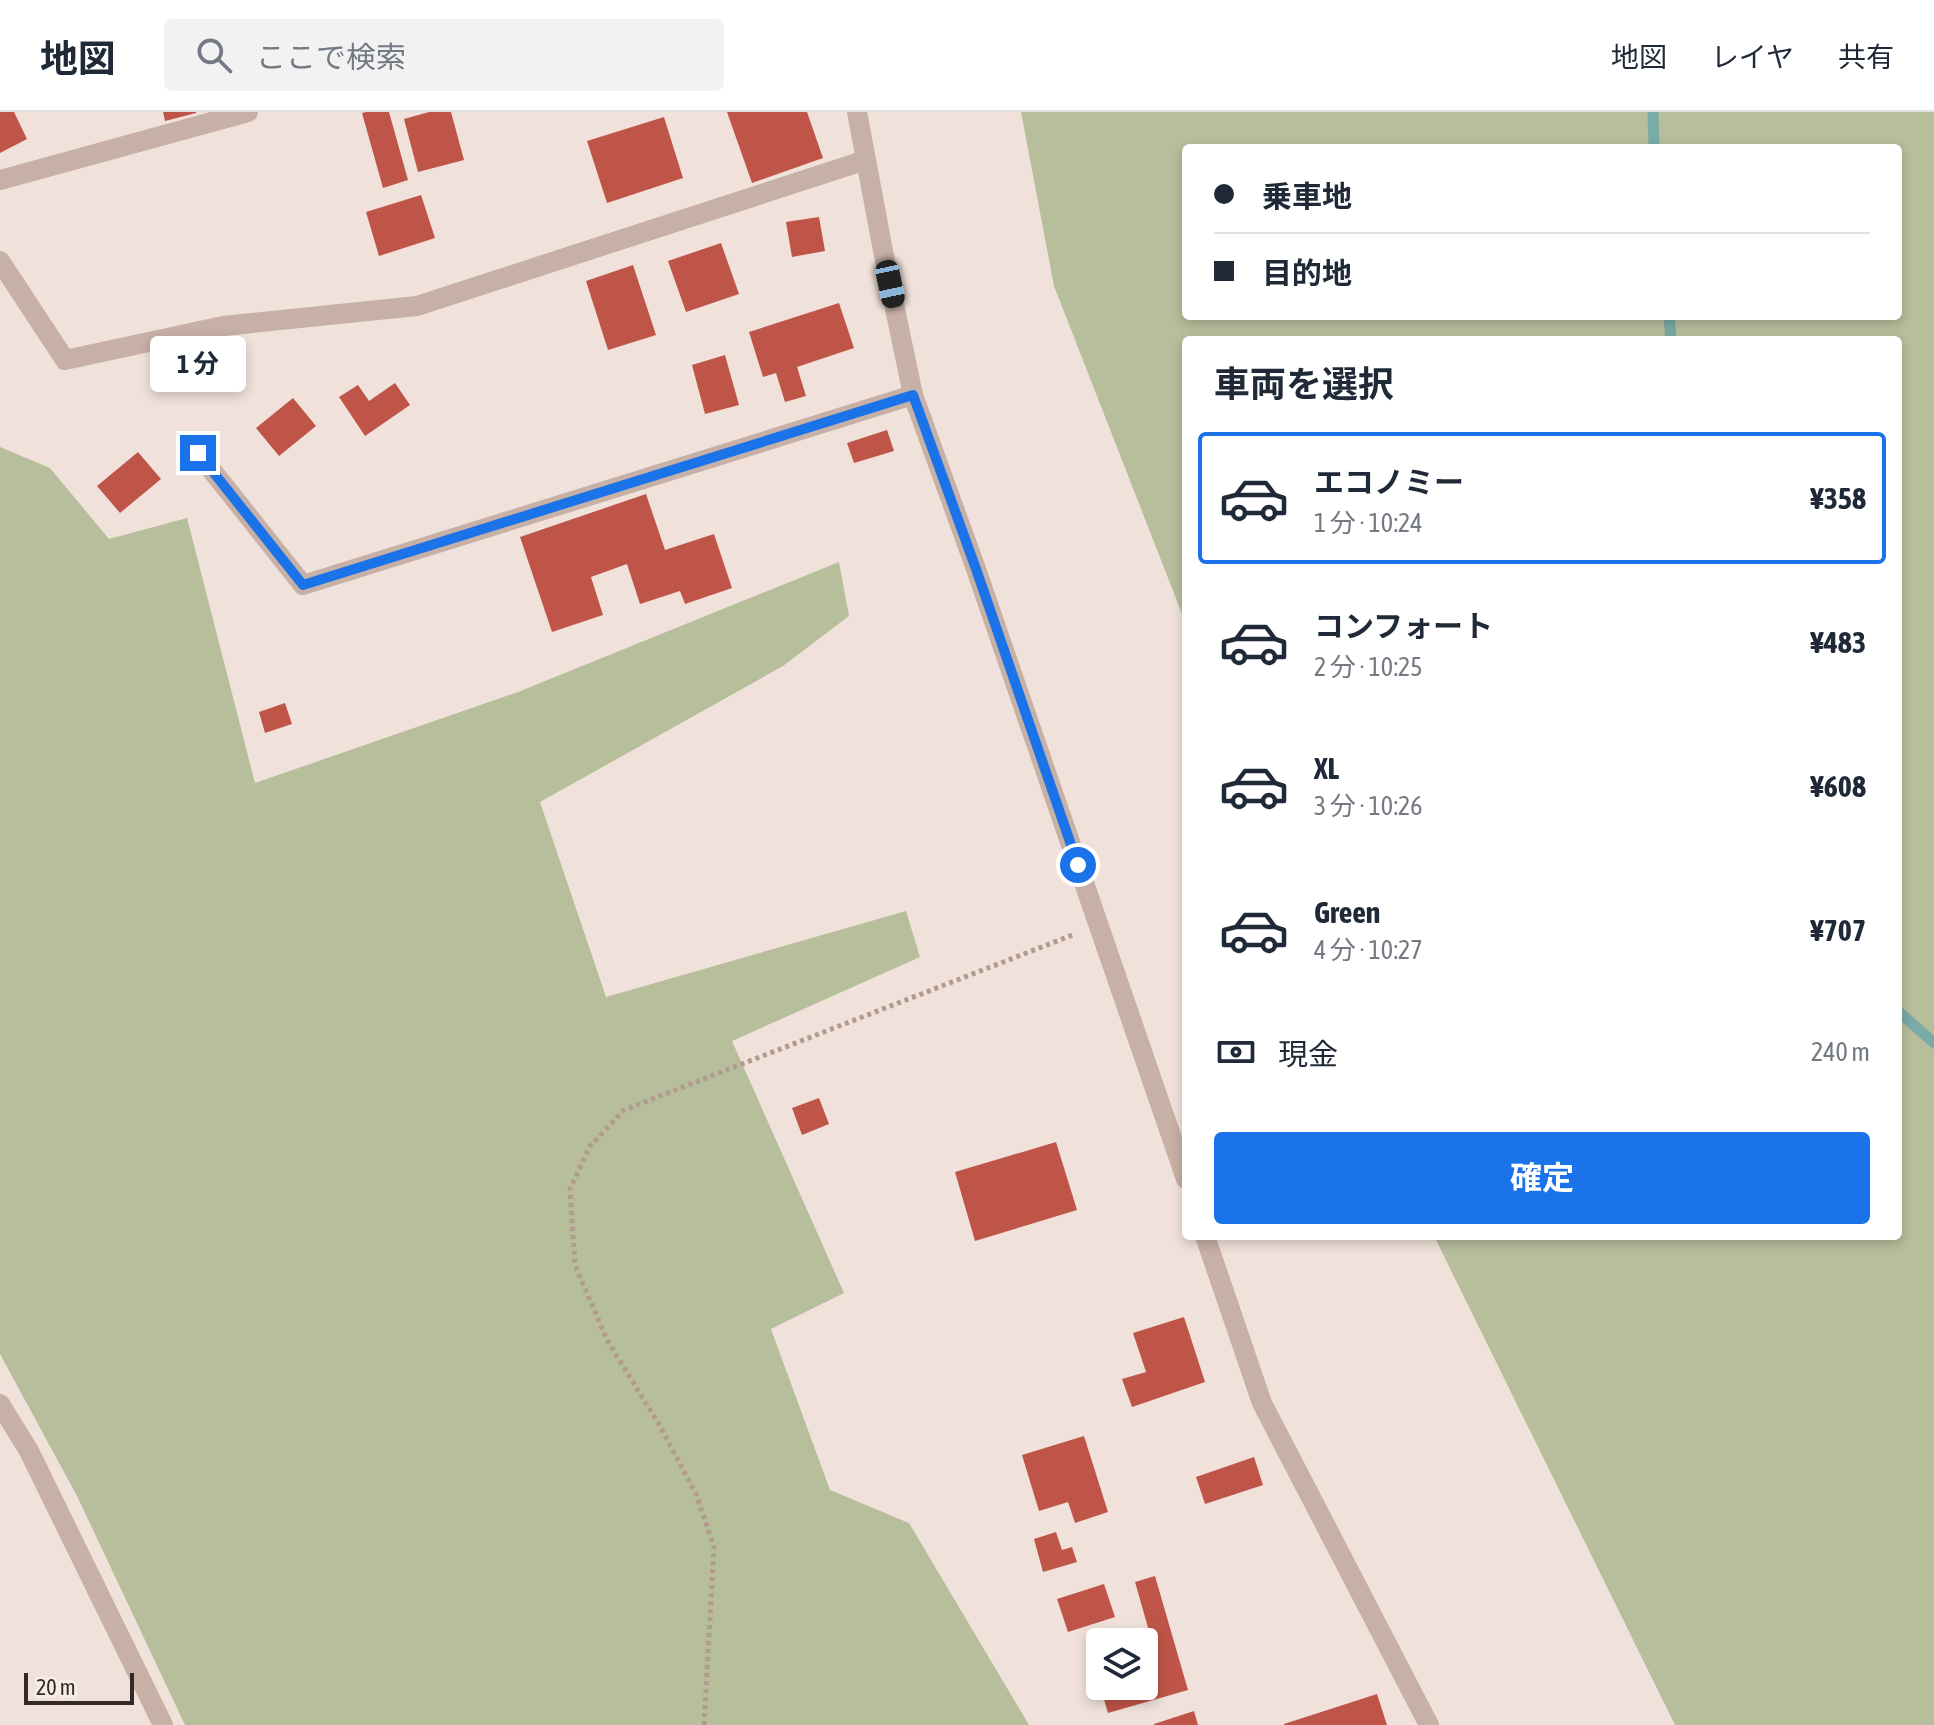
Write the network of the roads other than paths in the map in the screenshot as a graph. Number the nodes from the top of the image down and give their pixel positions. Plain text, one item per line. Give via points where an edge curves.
1 (248, 112) edge
2 (857, 112) edge
3 (866, 160) junction
4 (0, 180) edge
5 (0, 261) edge
6 (913, 395) junction
7 (198, 453) dead end
8 (1182, 1167) edge
9 (1206, 1240) edge
10 (0, 1404) edge
11 (163, 1725) edge
12 (1429, 1725) edge

1 - 4 street
2 - 3 street
3 - 5 street via 417,306 223,326 65,360
3 - 6 street
6 - 7 street via 303,585
6 - 8 street
9 - 12 street via 1262,1403
10 - 11 street via 29,1451

